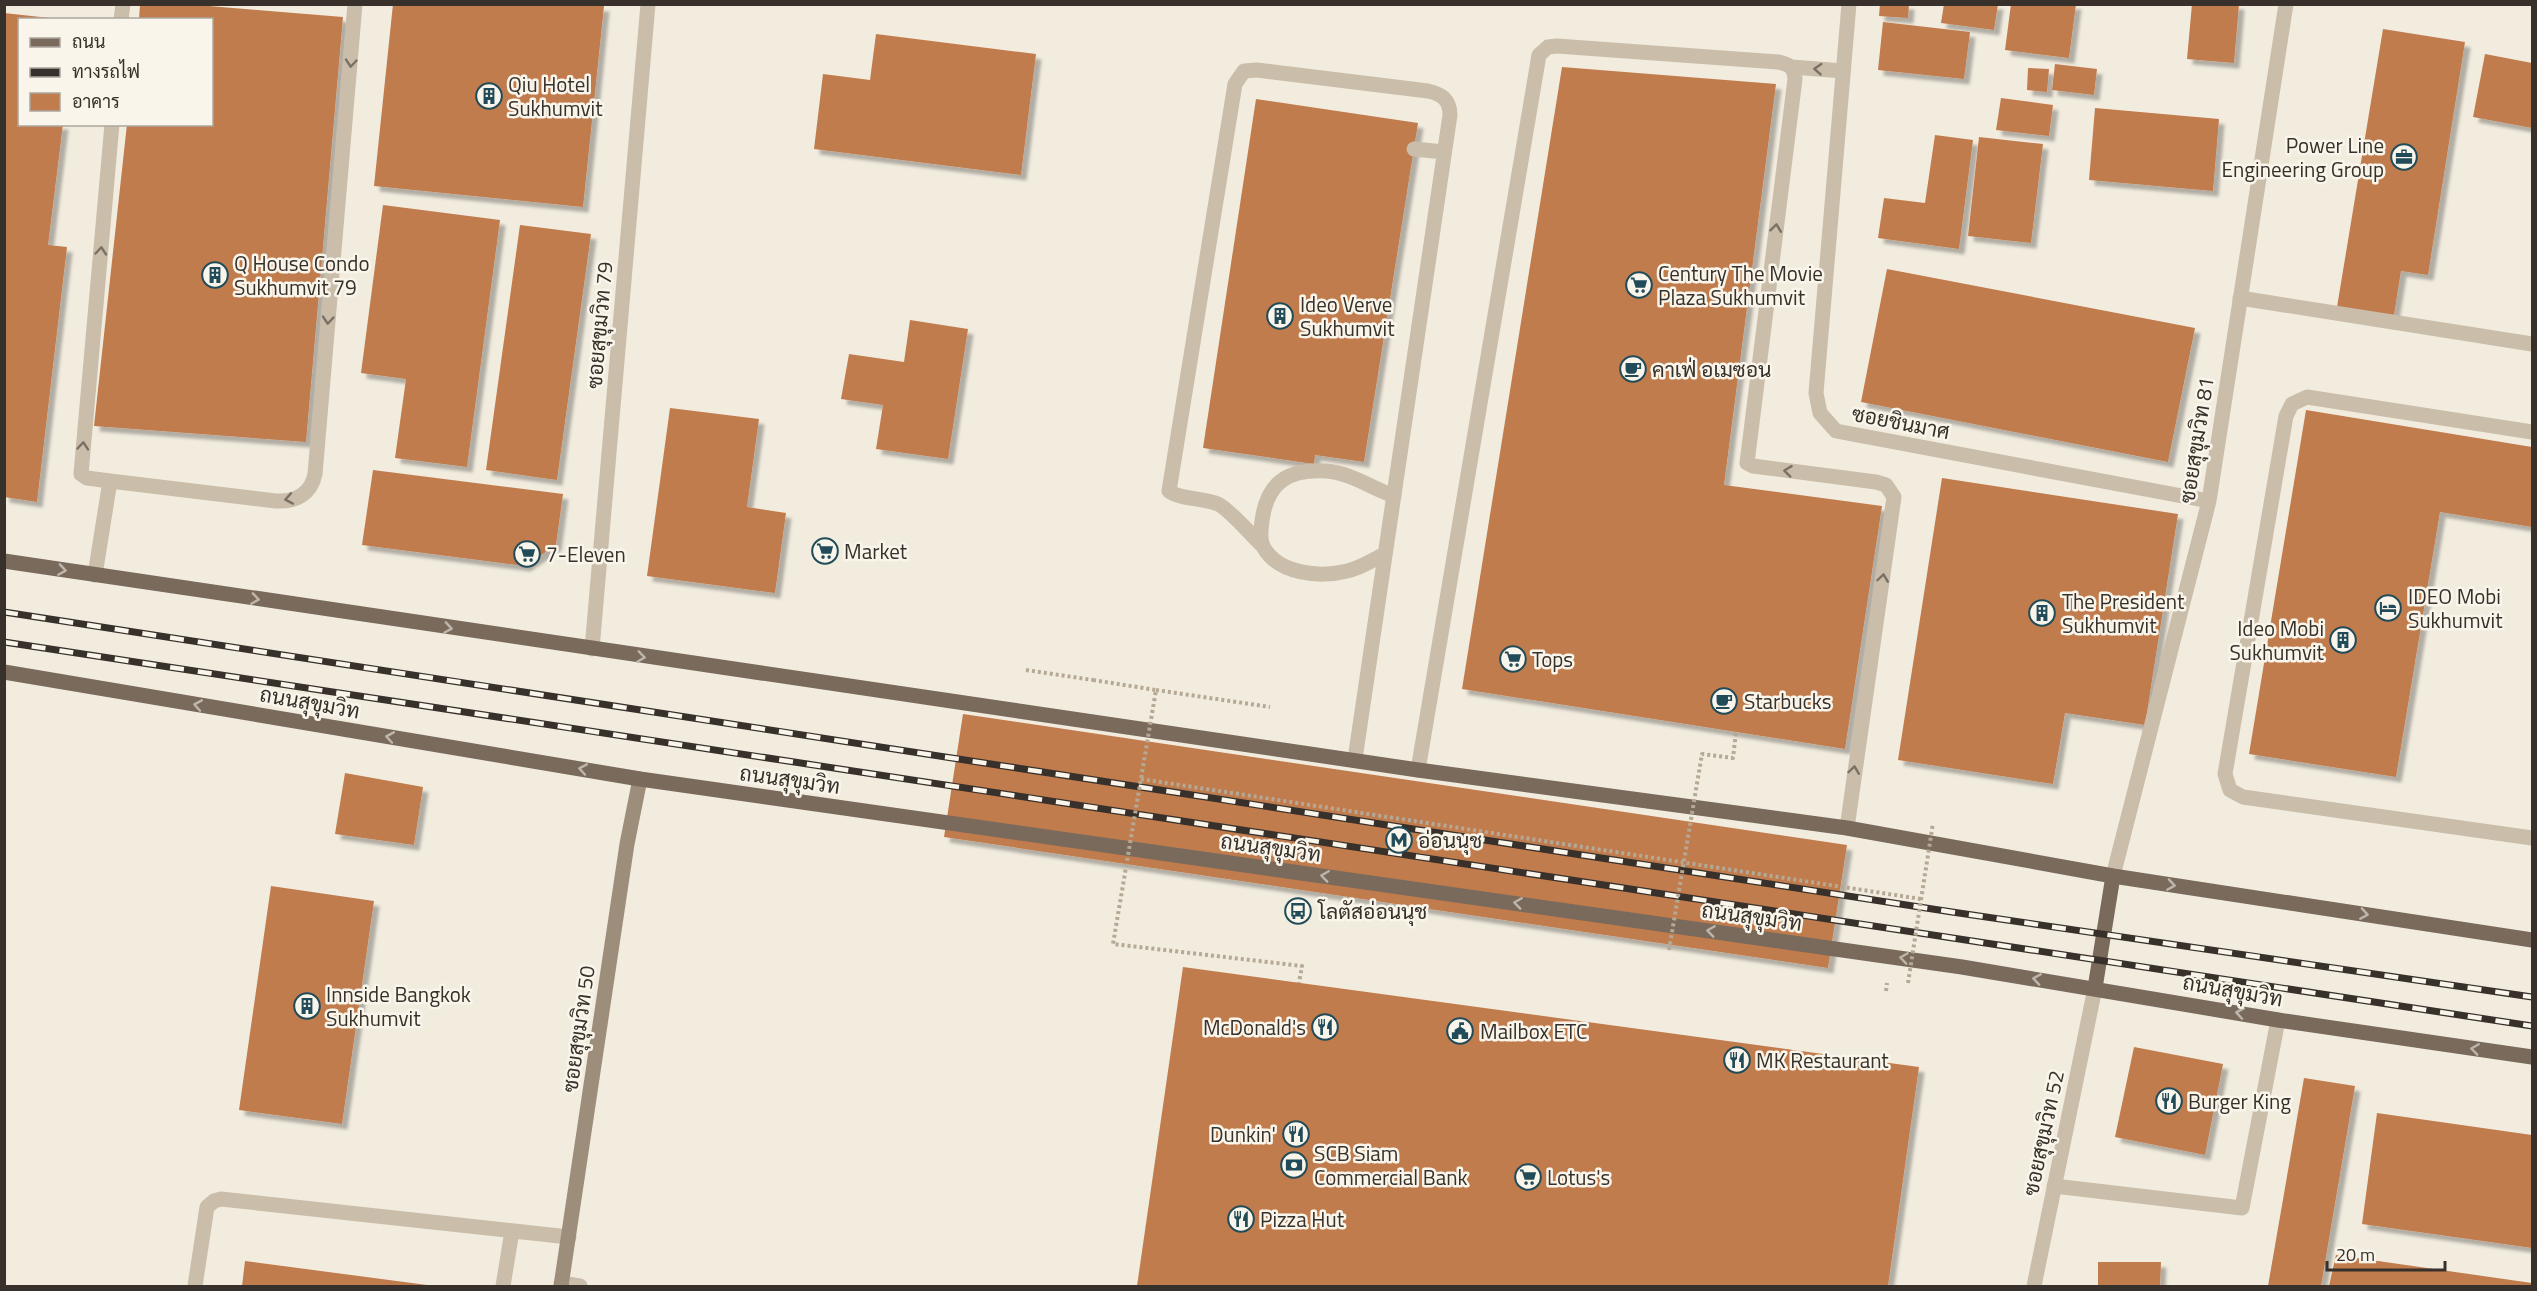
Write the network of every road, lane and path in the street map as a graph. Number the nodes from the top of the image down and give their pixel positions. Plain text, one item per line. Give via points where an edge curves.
1 (355, 4) edge
2 (648, 4) edge
3 (1849, 4) edge
4 (2286, 4) edge
5 (1792, 68) junction
6 (1844, 71) junction
7 (112, 126) edge
8 (1414, 149) dead end
9 (1444, 152) junction
10 (2240, 298) junction
11 (2532, 344) edge
12 (2532, 432) edge
13 (110, 481) junction
14 (1394, 496) junction
15 (2209, 501) junction
16 (1263, 546) junction
17 (1385, 554) junction
18 (4, 561) edge
19 (95, 575) junction
20 (591, 649) junction
21 (1026, 670) dead end
22 (4, 672) edge
23 (1156, 690) junction
24 (1270, 707) dead end
25 (1736, 732) dead end
26 (1355, 759) junction
27 (1418, 770) junction
28 (640, 779) junction
29 (1141, 779) junction
30 (1933, 823) dead end
31 (1847, 828) junction
32 (2532, 838) edge
33 (1685, 862) junction
34 (2113, 876) junction
35 (1921, 899) junction
36 (2532, 940) edge
37 (1669, 950) dead end
38 (1299, 983) dead end
39 (1908, 983) dead end
40 (2095, 988) junction
41 (2278, 1020) junction
42 (2532, 1057) edge
43 (2054, 1186) junction
44 (512, 1231) junction
45 (569, 1237) junction
46 (561, 1285) edge
47 (195, 1287) edge
48 (503, 1287) edge
49 (580, 1287) edge
50 (2034, 1287) edge

1 -> 13 street via 311,486 301,496 284,501
2 - 20 street, ซอยสุขุมวิท 79
3 - 6 street, ซอยชินมาศ
4 - 10 street, ซอยสุขุมวิท 81
6 -> 5 street
5 - 27 street via 1778,62 1557,46 1548,46 1539,55
31 -> 5 street via 1893,494 1886,485 1876,482 1753,466 1747,460 1795,79
6 - 15 street, ซอยชินมาศ via 1816,393 1820,413 1836,431
13 -> 7 street via 87,478 81,469
8 - 9 street
9 - 14 street
9 - 16 street via 1450,108 1444,97 1433,92 1257,70 1244,71 1235,84 1169,491 1224,507
10 - 11 street
10 - 15 street, ซอยสุขุมวิท 81
12 - 32 street via 2307,397 2292,404 2286,416 2225,774 2230,790 2243,797
13 - 19 street
14 - 16 street via 1335,473 1313,471 1288,476 1272,488 1268,499 1261,533
14 - 17 street
15 - 34 street, ซอยสุขุมวิท 81
16 - 17 street via 1284,566 1317,574 1345,572
17 - 26 street
18 -> 19 main road
19 -> 20 main road
20 -> 26 main road
21 - 23 path, bridge
28 -> 22 main road, ถนนสุขุมวิท
23 - 24 path
23 - 29 path, bridge
25 - 33 path, bridge via 1733,758 1702,754
26 - 27 main road
27 - 31 main road
40 -> 28 main road, ถนนสุขุมวิท
28 - 45 street, ซอยสุขุมวิท 50
29 - 33 path
29 - 38 path, bridge via 1113,944 1302,966
30 - 35 path, bridge
31 - 34 main road
33 - 35 path
33 - 37 path, bridge
34 -> 36 main road
34 - 40 main road
35 - 39 path, bridge
41 -> 40 main road, ถนนสุขุมวิท
40 - 43 street, ซอยสุขุมวิท 52
42 -> 41 main road, ถนนสุขุมวิท
41 - 43 street via 2242,1208
43 - 50 street, ซอยสุขุมวิท 52
44 - 45 street
44 - 47 street via 221,1199 207,1207
44 - 48 street
45 - 46 street, ซอยสุขุมวิท 50
46 - 49 street

